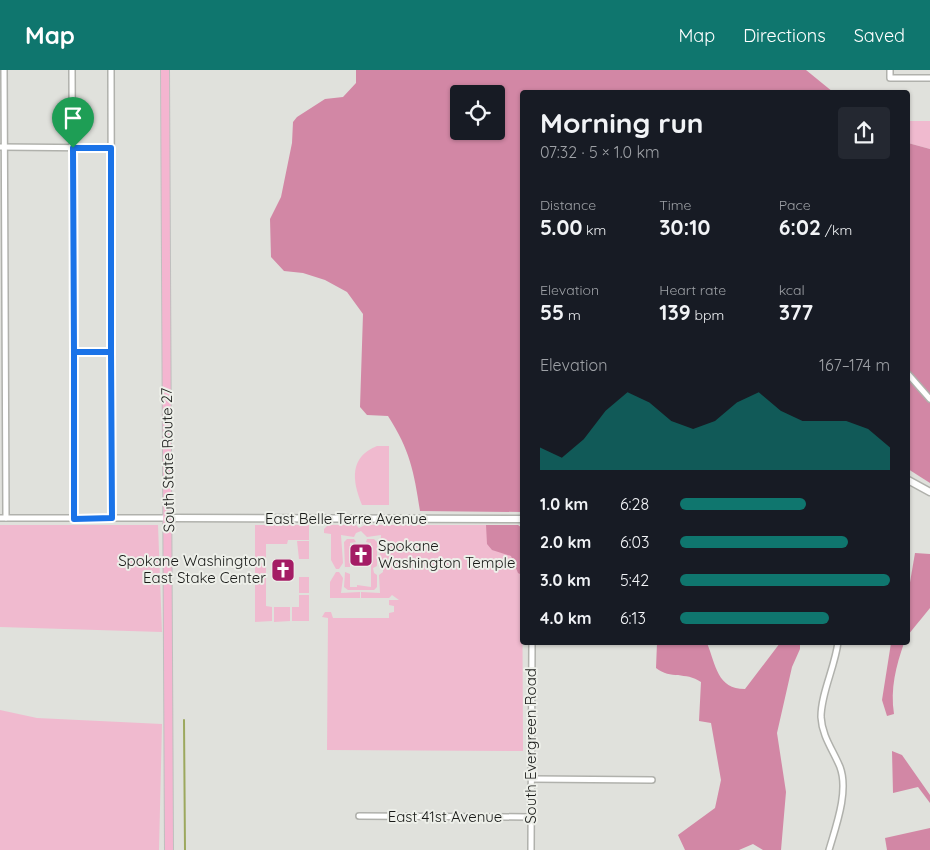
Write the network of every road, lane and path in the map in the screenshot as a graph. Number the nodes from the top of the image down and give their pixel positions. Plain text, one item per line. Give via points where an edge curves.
1 (4, 70) edge
2 (72, 70) edge
3 (111, 70) edge
4 (165, 70) edge
5 (890, 70) edge
6 (930, 78) edge
7 (3, 147) edge
8 (73, 148) junction
9 (111, 148) junction
10 (74, 352) junction
11 (111, 352) junction
12 (910, 376) edge
13 (930, 399) edge
14 (910, 483) edge
15 (930, 492) edge
16 (3, 518) edge
17 (112, 518) junction
18 (168, 518) junction
19 (74, 519) junction
20 (520, 519) edge
21 (532, 645) edge
22 (838, 645) edge
23 (532, 779) junction
24 (652, 780) dead end
25 (359, 816) dead end
26 (531, 817) junction
27 (169, 850) edge
28 (531, 850) edge
29 (829, 850) edge

1 - 7 street
2 - 8 street
3 - 9 street
4 - 18 main road, South State Route 27
5 - 6 street via 890,78
7 - 8 street
7 - 16 street
8 - 9 street
8 - 10 street
9 - 11 street
10 - 11 street
10 - 19 street
11 - 17 street
12 - 13 street
14 - 15 street
16 - 19 street
17 - 18 street
17 - 19 street
18 - 20 street, East Belle Terre Avenue
18 - 27 main road, South State Route 27
21 - 23 street, South Evergreen Road
22 - 29 street via 822,707 822,729 842,779 842,794
23 - 24 street
23 - 26 street, South Evergreen Road
25 - 26 street, East 41st Avenue
26 - 28 street, South Evergreen Road

